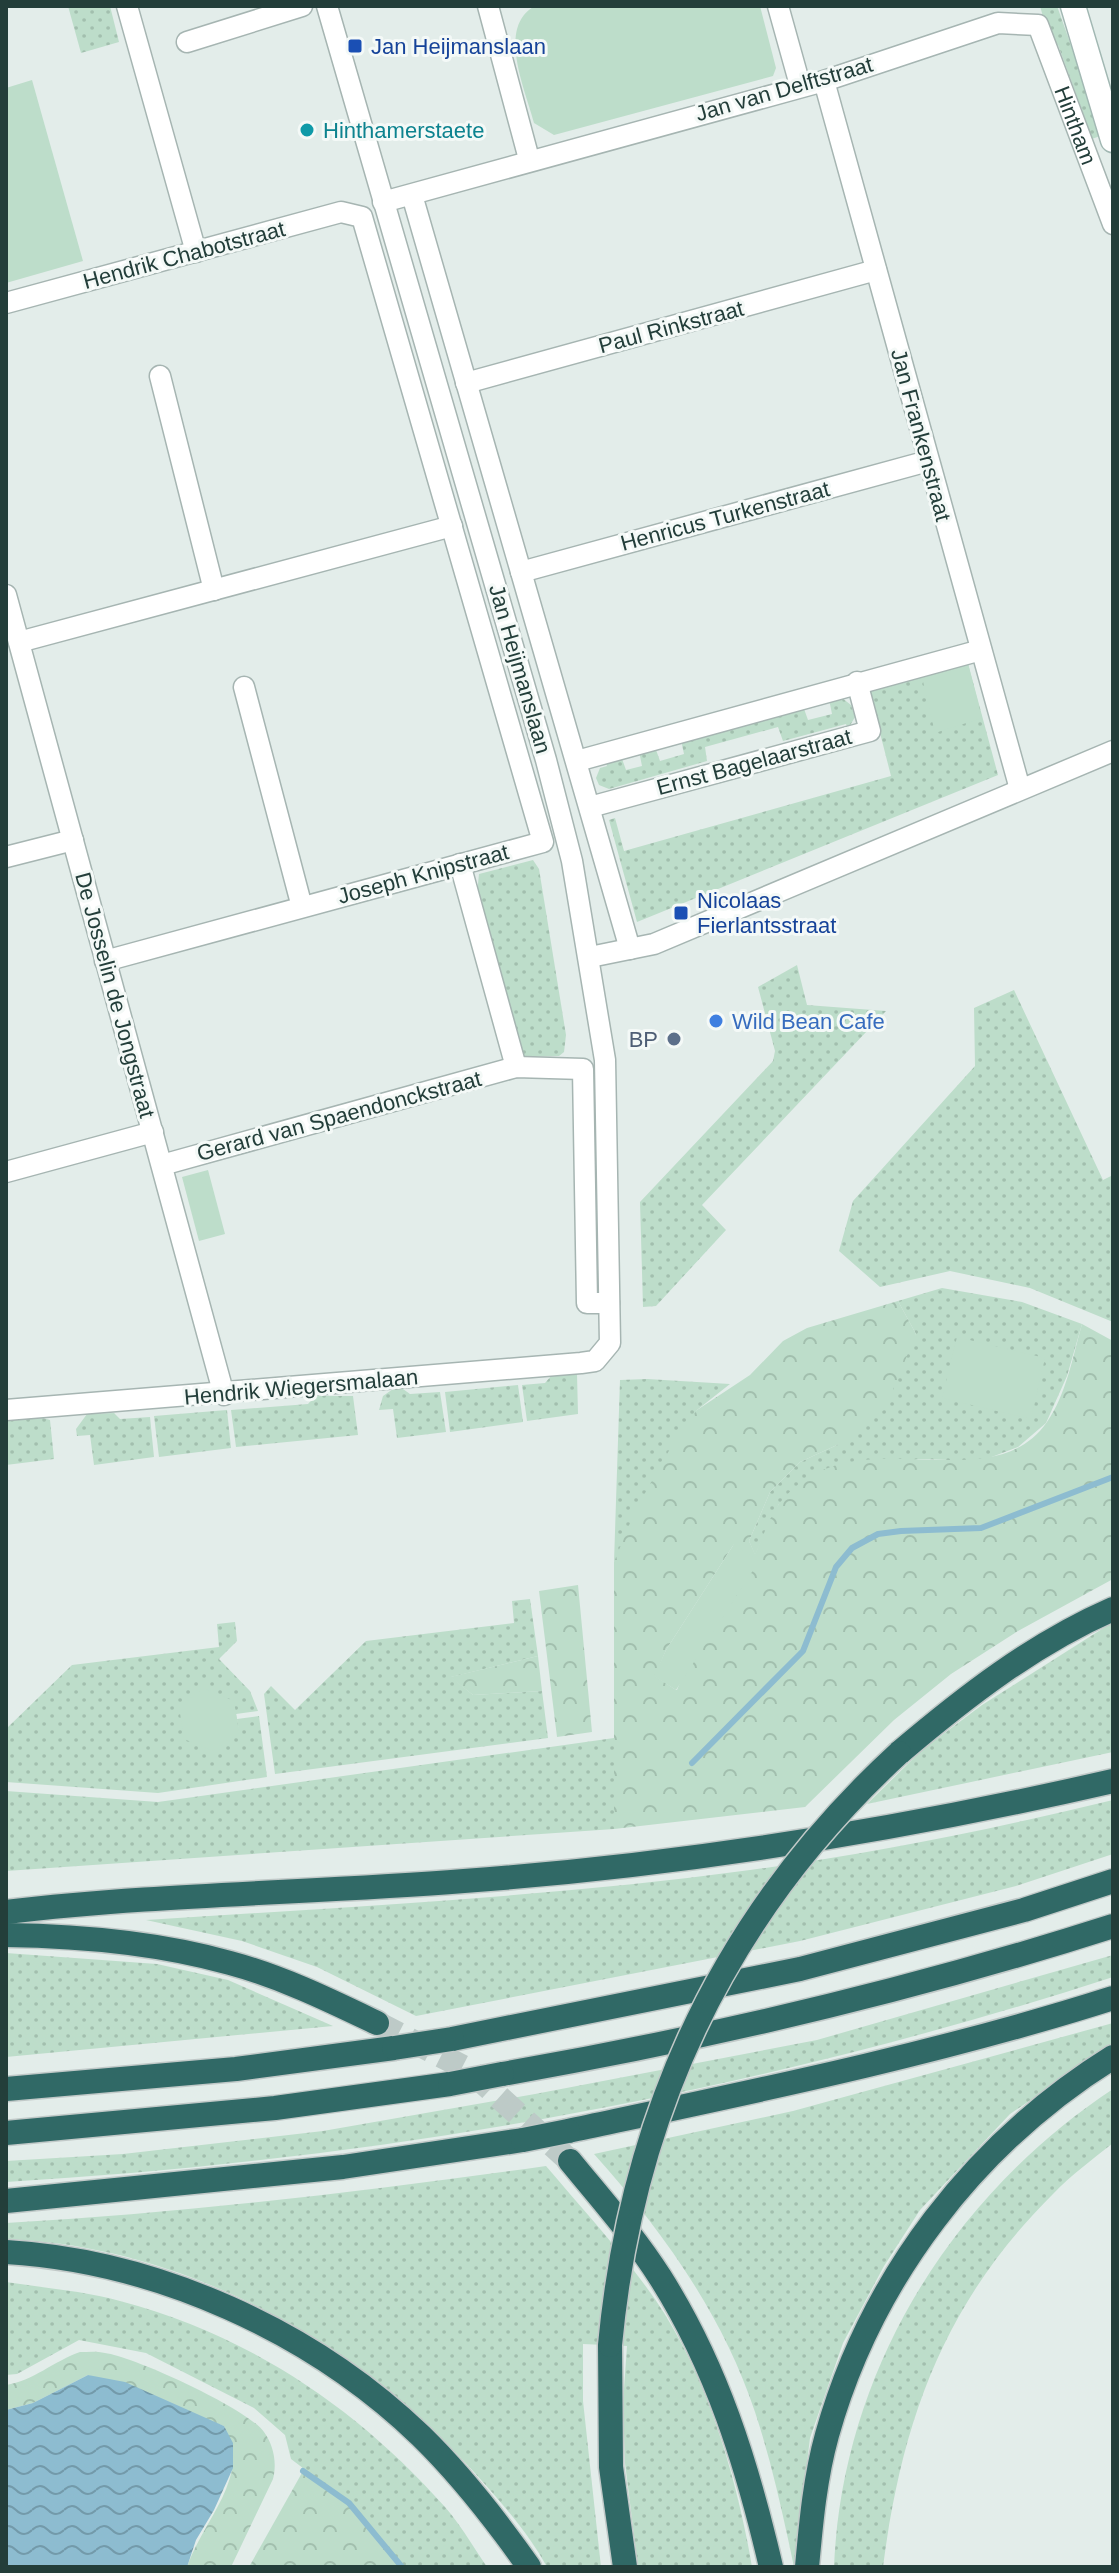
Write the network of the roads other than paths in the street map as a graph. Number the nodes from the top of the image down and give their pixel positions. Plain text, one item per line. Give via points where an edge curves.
1 (127, 6) edge
2 (302, 6) edge
3 (327, 6) edge
4 (488, 6) edge
5 (778, 6) edge
6 (1074, 9) edge
7 (1038, 25) joint
8 (187, 42) dead end
9 (824, 81) junction
10 (800, 85) junction
11 (1113, 95) edge
12 (1113, 140) edge
13 (529, 159) junction
14 (412, 195) junction
15 (383, 202) junction
16 (362, 217) joint
17 (1113, 224) edge
18 (196, 252) junction
19 (876, 270) junction
20 (6, 303) edge
21 (160, 376) dead end
22 (466, 383) junction
23 (928, 461) junction
24 (452, 526) junction
25 (521, 572) junction
26 (214, 590) junction
27 (6, 595) edge
28 (19, 642) junction
29 (981, 650) junction
30 (857, 682) junction
31 (244, 687) dead end
32 (1113, 751) edge
33 (577, 761) junction
34 (1020, 789) junction
35 (590, 807) junction
36 (73, 840) junction
37 (543, 842) joint
38 (6, 857) edge
39 (460, 864) junction
40 (302, 907) junction
41 (630, 949) junction
42 (590, 957) junction
43 (105, 961) junction
44 (516, 1067) junction
45 (153, 1132) junction
46 (162, 1165) junction
47 (6, 1172) edge
48 (609, 1303) junction
49 (595, 1361) joint
50 (224, 1395) junction
51 (6, 1410) edge
52 (1113, 1609) edge
53 (1113, 1781) edge
54 (1113, 1881) edge
55 (6, 1912) edge
56 (1113, 1926) edge
57 (6, 1935) edge
58 (1113, 1998) edge
59 (377, 2023) tunnel mouth
60 (1113, 2057) edge
61 (6, 2089) edge
62 (6, 2133) edge
63 (570, 2161) tunnel mouth
64 (6, 2201) edge
65 (6, 2252) edge
66 (529, 2567) edge
67 (625, 2567) edge
68 (771, 2567) edge
69 (807, 2567) edge

1 - 18 street
2 - 8 street
3 - 15 street, Jan Heijmanslaan
4 - 13 street
5 - 10 street
6 - 11 street, Hintham
6 - 12 street, Hintham
7 - 9 street, Jan van Delftstraat via 998,23
7 - 17 street, Hintham
9 - 10 street, Jan van Delftstraat
9 - 19 street, Jan Frankenstraat
10 - 13 street, Jan van Delftstraat
13 - 14 street, Jan van Delftstraat
14 - 15 street, Jan van Delftstraat
14 - 22 street, Jan Heijmanslaan
15 - 42 street, Jan Heijmanslaan via 546,760
16 - 18 street, Hendrik Chabotstraat via 341,212
16 - 24 street, Jan Heijmanslaan
18 - 20 street, Hendrik Chabotstraat
19 - 22 street, Paul Rinkstraat
19 - 23 street, Jan Frankenstraat
21 - 26 street
22 - 25 street, Jan Heijmanslaan
23 - 25 street, Henricus Turkenstraat
23 - 29 street, Jan Frankenstraat
24 - 26 street
24 - 37 street, Jan Heijmanslaan
25 - 33 street, Jan Heijmanslaan
26 - 28 street
27 - 28 street, De Josselin de Jongstraat
28 - 36 street, De Josselin de Jongstraat
29 - 30 street
29 - 34 street, Jan Frankenstraat
30 - 33 street
30 - 35 street, Ernst Bagelaarstraat via 870,731
31 - 40 street
32 - 34 street
33 - 35 street, Jan Heijmanslaan
34 - 41 street via 654,944
35 - 41 street, Jan Heijmanslaan
36 - 38 street
36 - 43 street, De Josselin de Jongstraat
37 - 39 street, Joseph Knipstraat
39 - 40 street, Joseph Knipstraat
39 - 44 street
40 - 43 street, Joseph Knipstraat
41 - 42 street
42 - 48 street, Jan Heijmanslaan via 605,1060
43 - 45 street, De Josselin de Jongstraat
44 - 46 street, Gerard van Spaendonckstraat
44 - 48 street via 583,1069 587,1303
45 - 46 street, De Josselin de Jongstraat
45 - 47 street
46 - 50 street, De Josselin de Jongstraat
48 - 49 street, Jan Heijmanslaan via 610,1343
49 - 50 street, Hendrik Wiegersmalaan
50 - 51 street, Hendrik Wiegersmalaan
52 - 67 highway, bridge via 969,1694 846,1804 785,1875 730,1958 692,2029 634,2191 616,2283 610,2345 611,2467
53 - 55 highway via 927,1822 749,1851 467,1881
54 - 61 highway, bridge via 800,1969 452,2039 236,2069
56 - 62 highway, bridge via 812,2011 608,2056 275,2108
57 - 59 highway via 170,1949 231,1963 298,1986
58 - 64 highway, bridge via 829,2076 523,2140 328,2169
60 - 69 highway via 1053,2098 998,2146 952,2196 894,2279 858,2349 827,2435
63 - 68 highway via 643,2253 699,2345 745,2462
65 - 66 highway via 107,2267 173,2286 297,2343 365,2388 420,2435 484,2503

